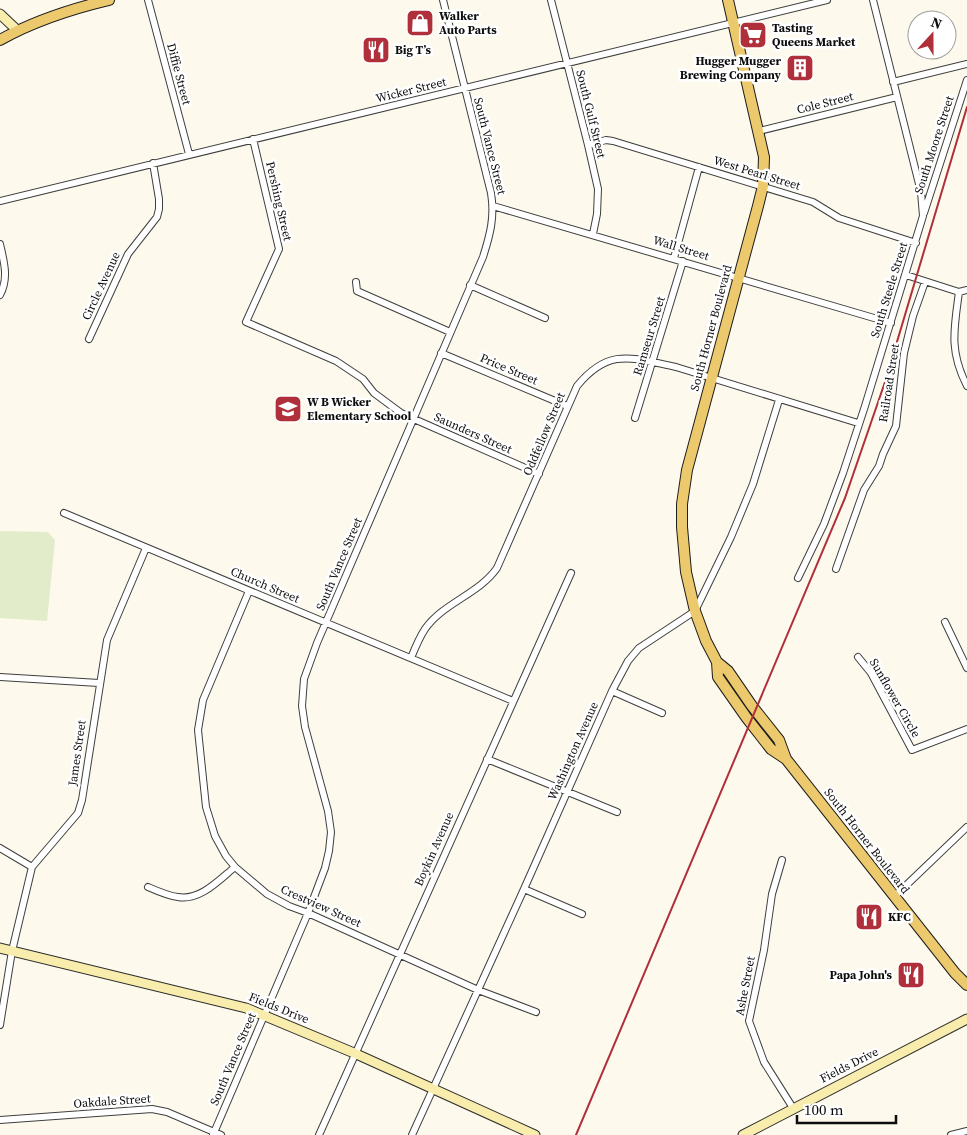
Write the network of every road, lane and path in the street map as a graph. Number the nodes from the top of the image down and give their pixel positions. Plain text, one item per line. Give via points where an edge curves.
1 (109, 0) edge
2 (148, 0) edge
3 (443, 0) edge
4 (551, 0) edge
5 (728, 0) edge
6 (827, 0) edge
7 (873, 0) edge
8 (0, 14) edge
9 (733, 23) junction
10 (18, 31) junction
11 (0, 40) edge
12 (567, 64) junction
13 (967, 64) edge
14 (967, 80) edge
15 (893, 82) junction
16 (464, 88) junction
17 (897, 97) junction
18 (759, 131) junction
19 (253, 139) junction
20 (588, 145) junction
21 (189, 154) junction
22 (153, 163) junction
23 (699, 167) junction
24 (762, 186) junction
25 (0, 201) edge
26 (493, 206) junction
27 (923, 216) junction
28 (592, 234) junction
29 (916, 243) junction
30 (0, 244) edge
31 (674, 258) junction
32 (684, 261) junction
33 (906, 275) junction
34 (738, 277) junction
35 (356, 282) dead end
36 (925, 282) junction
37 (470, 285) junction
38 (967, 290) edge
39 (959, 292) junction
40 (0, 295) edge
41 (545, 318) dead end
42 (246, 322) joint
43 (891, 322) junction
44 (450, 332) junction
45 (88, 339) dead end
46 (441, 353) junction
47 (652, 362) junction
48 (711, 378) junction
49 (967, 386) edge
50 (779, 400) junction
51 (567, 406) junction
52 (636, 418) dead end
53 (414, 419) junction
54 (858, 423) junction
55 (539, 474) junction
56 (64, 513) dead end
57 (146, 548) junction
58 (836, 569) dead end
59 (571, 573) dead end
60 (798, 578) dead end
61 (250, 591) junction
62 (695, 611) junction
63 (945, 622) dead end
64 (326, 624) junction
65 (858, 657) dead end
66 (411, 658) junction
67 (967, 668) edge
68 (0, 676) edge
69 (99, 684) junction
70 (612, 691) junction
71 (513, 701) junction
72 (662, 713) dead end
73 (967, 729) edge
74 (487, 759) junction
75 (566, 791) junction
76 (617, 812) dead end
77 (967, 828) edge
78 (0, 848) edge
79 (782, 860) dead end
80 (32, 867) junction
81 (234, 867) junction
82 (148, 887) dead end
83 (524, 889) junction
84 (895, 896) junction
85 (308, 913) junction
86 (582, 914) dead end
87 (0, 948) edge
88 (12, 950) junction
89 (400, 954) junction
90 (967, 985) edge
91 (478, 990) junction
92 (536, 1012) dead end
93 (264, 1015) junction
94 (967, 1019) edge
95 (0, 1025) edge
96 (354, 1053) junction
97 (433, 1088) junction
98 (794, 1108) junction
99 (0, 1120) edge
100 (967, 1131) edge
101 (216, 1134) edge
102 (318, 1135) edge
103 (412, 1135) edge
104 (535, 1135) edge
105 (743, 1135) edge
106 (951, 1135) edge

1 - 10 main road via 58,14
2 - 21 street, Diffie Street
3 - 16 street, South Vance Street
4 - 12 street, South Gulf Street
5 - 9 main road, South Horner Boulevard
6 - 9 street, Wicker Street
7 - 15 street, South Steele Street
8 - 10 street
9 - 12 street, Wicker Street
9 - 18 main road, South Horner Boulevard
10 - 11 main road
12 - 16 street, Wicker Street
12 - 20 street, South Gulf Street
13 - 15 street
14 - 27 street, South Moore Street
15 - 17 street, South Steele Street
16 - 19 street, Wicker Street
16 - 26 street, South Vance Street
17 - 18 street, Cole Street
17 - 27 street, South Steele Street via 921,192
18 - 24 main road, South Horner Boulevard via 764,157
19 - 21 street, Wicker Street
19 - 42 street, Pershing Street via 279,249
20 - 23 street, West Pearl Street via 613,141
20 - 28 street, South Gulf Street via 598,189
21 - 22 street, Wicker Street
22 - 25 street, Wicker Street
22 - 45 street, Circle Avenue via 160,209 158,217 128,254
23 - 24 street, West Pearl Street
23 - 31 street
24 - 29 street, West Pearl Street via 813,202 852,223
24 - 34 main road, South Horner Boulevard
26 - 28 street, Wall Street
26 - 37 street, South Vance Street via 483,257
27 - 29 street, South Steele Street
28 - 31 street, Wall Street
29 - 33 street, South Steele Street
30 - 40 street via 6,276
31 - 32 street, Wall Street
32 - 34 street, Wall Street
32 - 47 street, Ramseur Street
33 - 36 street
33 - 43 street, South Steele Street
34 - 43 street, Wall Street
34 - 48 main road, South Horner Boulevard
35 - 44 street via 357,291
36 - 39 street
36 - 58 street, Railroad Street via 904,353 896,426 880,466 864,490
37 - 41 street
37 - 44 street, South Vance Street
38 - 39 street
39 - 49 street via 953,337 958,369
42 - 53 street, Saunders Street via 336,361 363,379 374,393
43 - 54 street, South Steele Street
44 - 46 street, South Vance Street
46 - 51 street, Price Street
46 - 53 street, South Vance Street
47 - 48 street, Oddfellow Street
47 - 51 street, Oddfellow Street via 618,358 604,362 586,376
47 - 52 street, Ramseur Street
48 - 50 street, Oddfellow Street
48 - 62 main road, South Horner Boulevard via 691,450 682,504 684,554
50 - 54 street, Oddfellow Street
50 - 62 street via 753,484
51 - 55 street, Oddfellow Street
53 - 55 street, Saunders Street
53 - 64 street, South Vance Street
54 - 60 street, South Steele Street via 843,474
55 - 66 street, Oddfellow Street via 501,560 490,577 426,629
56 - 57 street, Church Street
57 - 61 street, Church Street
57 - 69 street, James Street via 107,640
59 - 71 street, Boykin Avenue
61 - 64 street, Church Street
61 - 81 street, Crestview Street via 203,700 198,730 206,806 215,836
62 - 70 street, Washington Avenue via 639,648
62 - 84 main road, South Horner Boulevard via 717,662 718,677 771,749 786,759
63 - 67 street
64 - 66 street, Church Street
64 - 85 street, South Vance Street via 304,678 302,706 331,832 325,868
65 - 73 street, Sunflower Circle via 871,673 912,750
66 - 71 street, Church Street
68 - 69 street
69 - 80 street, James Street via 78,813
70 - 72 street
70 - 75 street, Washington Avenue
71 - 74 street, Boykin Avenue
74 - 75 street
74 - 89 street, Boykin Avenue
75 - 76 street
75 - 83 street, Washington Avenue
77 - 84 street
78 - 80 street
79 - 98 street, Ashe Street via 772,894 749,1021 764,1062
80 - 88 street, James Street
81 - 82 street via 215,884 194,896 179,898
81 - 85 street, Crestview Street via 267,894
83 - 86 street
83 - 91 street, Washington Avenue
84 - 90 main road, South Horner Boulevard
85 - 89 street, Crestview Street
85 - 93 street, South Vance Street
87 - 88 street, Fields Drive
88 - 93 street, Fields Drive via 218,1000
88 - 95 street, James Street
89 - 91 street, Crestview Street
89 - 96 street, Boykin Avenue
91 - 92 street, Crestview Street
91 - 97 street, Washington Avenue
93 - 96 street, Fields Drive
93 - 101 street, South Vance Street
94 - 98 street, Fields Drive
96 - 97 street, Fields Drive
96 - 102 street, Boykin Avenue
97 - 103 street, Washington Avenue
97 - 104 street, Fields Drive
98 - 105 street, Fields Drive
99 - 101 street, Oakdale Street via 152,1109 167,1112
100 - 106 street

